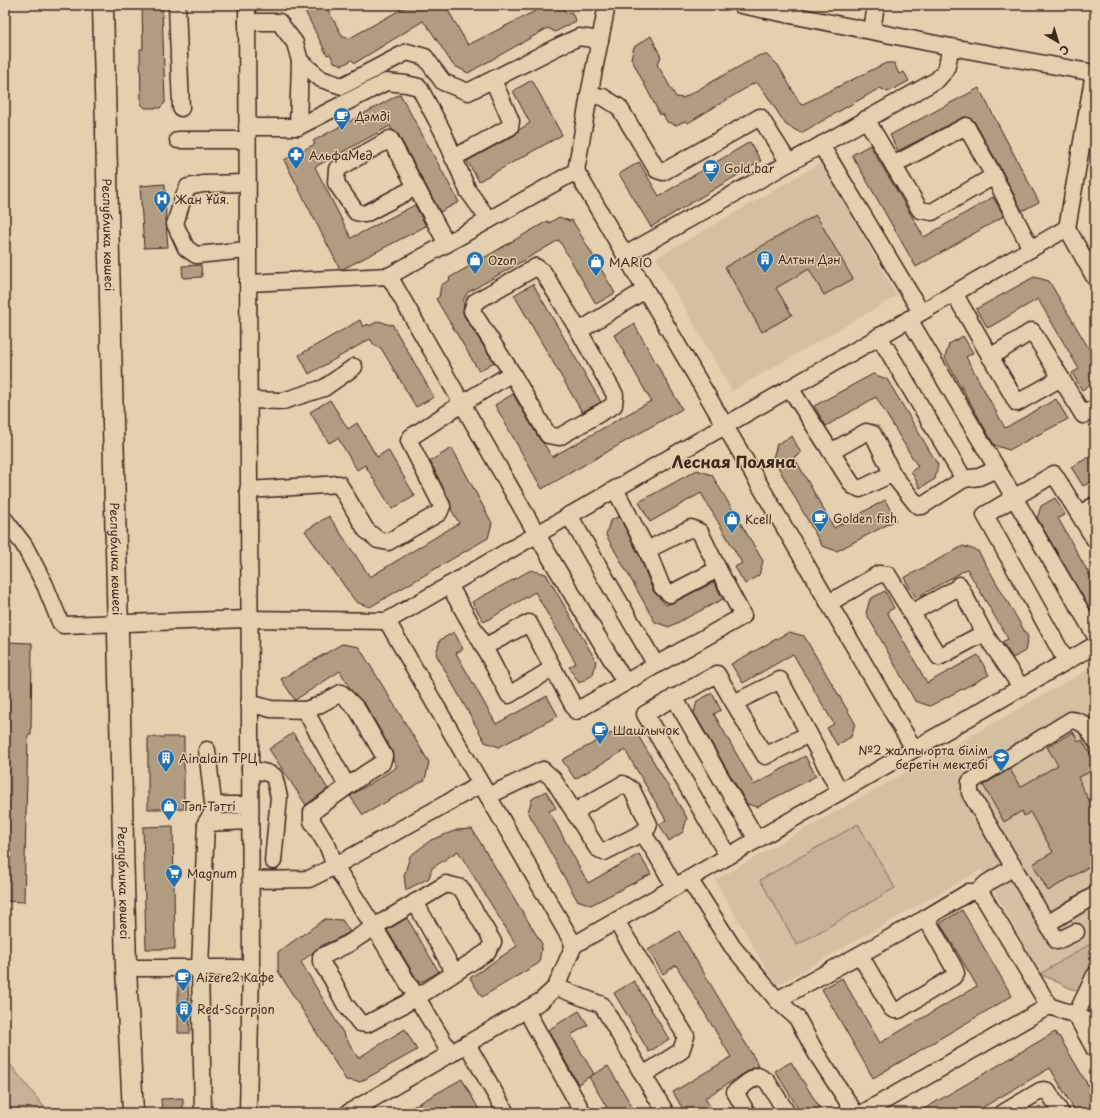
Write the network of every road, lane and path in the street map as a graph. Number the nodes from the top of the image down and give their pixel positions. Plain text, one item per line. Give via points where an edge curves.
1 (103, 5) edge
2 (177, 5) edge
3 (247, 5) edge
4 (606, 5) edge
5 (741, 5) edge
6 (876, 5) edge
7 (247, 22) junction
8 (872, 30) junction
9 (600, 40) junction
10 (951, 47) junction
11 (300, 61) junction
12 (1095, 73) edge
13 (493, 80) junction
14 (589, 95) junction
15 (181, 108) dead end
16 (866, 119) junction
17 (298, 127) junction
18 (247, 133) junction
19 (178, 140) dead end
20 (821, 145) junction
21 (453, 158) junction
22 (789, 163) junction
23 (893, 165) junction
24 (576, 171) junction
25 (994, 176) junction
26 (247, 183) junction
27 (416, 187) junction
28 (489, 220) junction
29 (1067, 228) junction
30 (447, 244) junction
31 (1031, 249) junction
32 (247, 250) junction
33 (625, 255) junction
34 (1093, 268) edge
35 (390, 276) junction
36 (248, 283) junction
37 (645, 290) junction
38 (954, 293) junction
39 (915, 316) junction
40 (579, 331) junction
41 (879, 336) junction
42 (990, 357) junction
43 (354, 367) dead end
44 (512, 373) junction
45 (1061, 378) junction
46 (790, 388) junction
47 (248, 400) junction
48 (462, 403) junction
49 (1095, 408) edge
50 (724, 426) junction
51 (831, 452) junction
52 (998, 469) junction
53 (893, 475) junction
54 (964, 479) junction
55 (615, 489) junction
56 (248, 490) junction
57 (1014, 497) junction
58 (1095, 505) edge
59 (1080, 514) junction
60 (570, 515) junction
61 (5, 520) edge
62 (537, 534) junction
63 (1095, 540) edge
64 (647, 550) junction
65 (718, 569) junction
66 (449, 585) junction
67 (829, 603) junction
68 (911, 613) junction
69 (249, 619) junction
70 (387, 621) junction
71 (117, 624) junction
72 (984, 633) junction
73 (1094, 645) edge
74 (484, 646) junction
75 (1066, 661) junction
76 (656, 665) junction
77 (553, 668) junction
78 (624, 682) junction
79 (1021, 688) junction
80 (674, 697) junction
81 (249, 704) junction
82 (734, 704) junction
83 (306, 710) junction
84 (809, 734) junction
85 (1095, 740) edge
86 (914, 749) junction
87 (206, 750) dead end
88 (250, 769) junction
89 (347, 786) junction
90 (484, 790) junction
91 (840, 792) junction
92 (250, 805) junction
93 (216, 808) junction
94 (575, 814) junction
95 (250, 822) junction
96 (206, 824) junction
97 (642, 833) junction
98 (757, 840) junction
99 (728, 856) junction
100 (273, 861) dead end
101 (335, 866) junction
102 (1014, 867) junction
103 (689, 879) junction
104 (251, 880) junction
105 (675, 887) junction
106 (977, 892) junction
107 (1095, 895) edge
108 (415, 902) junction
109 (926, 918) junction
110 (616, 921) junction
111 (1047, 924) junction
112 (374, 927) junction
113 (1076, 932) dead end
114 (574, 945) junction
115 (860, 955) junction
116 (126, 968) junction
117 (200, 968) junction
118 (251, 968) junction
119 (454, 972) junction
120 (1095, 975) edge
121 (556, 987) junction
122 (416, 998) junction
123 (777, 1000) junction
124 (1049, 1006) junction
125 (526, 1010) junction
126 (1076, 1015) junction
127 (1095, 1025) edge
128 (467, 1044) junction
129 (1095, 1050) edge
130 (451, 1054) junction
131 (643, 1075) junction
132 (133, 1113) edge
133 (203, 1113) edge
134 (248, 1113) edge
135 (348, 1113) edge
136 (506, 1113) edge
137 (583, 1113) edge
138 (666, 1113) edge
139 (747, 1113) edge
140 (787, 1113) edge
141 (854, 1113) edge
142 (863, 1113) edge
143 (1004, 1113) edge
144 (1062, 1113) edge

1 - 71 main road, Республика көшесі
2 - 15 street
3 - 7 street
4 - 9 street
5 - 8 street
6 - 8 street
7 - 11 street via 279,22 295,43
7 - 18 street
8 - 10 street
9 - 13 street via 579,37
9 - 14 street
10 - 12 street
10 - 16 street via 946,70 937,80
11 - 13 street via 321,78 342,86 407,52 425,57 443,82 468,92
11 - 17 street
12 - 29 street
13 - 21 street via 511,121 510,127
14 - 22 street via 603,97 619,107 657,170 663,172 760,117
14 - 24 street
16 - 20 street
16 - 23 street
17 - 18 street
17 - 21 street via 386,82 406,84 419,87 443,132
18 - 19 street
18 - 26 street
20 - 22 street
20 - 39 street
21 - 28 street via 468,191
22 - 33 street
23 - 25 street via 920,210 932,212
23 - 25 street via 966,126
24 - 28 street
24 - 33 street
25 - 31 street
26 - 32 street
26 - 32 street via 188,187 175,224 186,248 196,255
27 - 27 street via 390,139 337,169 336,183 356,212 365,214
27 - 30 street
28 - 30 street
29 - 31 street
29 - 34 street
30 - 35 street
31 - 38 street
32 - 36 street
33 - 37 street
35 - 36 street
35 - 48 street
36 - 47 street
37 - 40 street
37 - 50 street
38 - 39 street
38 - 42 street
39 - 41 street
39 - 52 street
40 - 44 street via 615,394 614,405 559,437 548,435
40 - 44 street via 543,272 536,267 475,302 472,311
41 - 46 street
41 - 54 street
42 - 45 street via 1017,403
42 - 45 street via 1032,331
43 - 47 street via 324,388 283,401
44 - 48 street
45 - 49 street via 1083,415
46 - 50 street
46 - 51 street
47 - 56 street
48 - 56 street via 411,437 409,441 442,506 439,513 388,542 378,540 366,530 339,484
48 - 62 street
50 - 55 street
50 - 67 street
51 - 53 street via 853,486 860,489
51 - 53 street via 866,432 872,434
52 - 54 street via 979,477
52 - 57 street
53 - 54 street via 920,506
55 - 60 street
55 - 64 street
56 - 69 street
57 - 59 street via 1054,474
57 - 73 street
57 - 75 street via 985,515
58 - 59 street
59 - 63 street
60 - 62 street
60 - 76 street
61 - 71 street via 24,545 63,625
62 - 66 street
62 - 78 street
64 - 65 street via 691,528 700,532
64 - 65 street via 662,587 670,594
65 - 76 street via 744,616
66 - 70 street
66 - 74 street
67 - 68 street via 879,574 888,575
67 - 86 street
68 - 72 street via 939,657
68 - 72 street via 959,587 958,585
69 - 70 street
69 - 71 street
69 - 81 street
70 - 90 street
71 - 116 main road, Республика көшесі
72 - 79 street
73 - 75 street
74 - 77 street via 529,623
74 - 77 street via 509,694
75 - 79 street
76 - 78 street
77 - 78 street via 576,711
79 - 86 street
80 - 82 street via 717,674
80 - 98 street
80 - 99 street via 645,714
81 - 83 street via 271,709
81 - 88 street
82 - 84 street via 766,756
82 - 84 street via 780,680
83 - 89 street
83 - 89 street via 341,693 357,709 384,756 382,763
84 - 91 street
85 - 102 street via 1086,726 1078,720 1071,720 970,782 970,793
86 - 91 street
87 - 93 street via 213,803
88 - 92 street
88 - 100 street via 274,776 279,797
89 - 101 street via 312,812 312,821
90 - 94 street via 542,770 553,779
90 - 101 street
90 - 114 street
91 - 98 street
92 - 93 street via 222,805
92 - 95 street
93 - 96 street
94 - 97 street via 597,848 604,852
94 - 97 street via 584,806 623,784 632,790 649,824
95 - 96 street
95 - 104 street
96 - 117 street
97 - 105 street
98 - 99 street
99 - 103 street
101 - 104 street via 309,879
101 - 112 street
102 - 106 street
102 - 111 street
103 - 105 street
103 - 123 street via 732,946
104 - 118 street
105 - 110 street
106 - 109 street via 969,892
106 - 124 street via 984,898
107 - 111 street
108 - 112 street
108 - 119 street
108 - 119 street via 446,884 461,888 493,942 488,952
109 - 115 street
109 - 115 street via 956,973 899,1010 891,1008
110 - 114 street
110 - 131 street via 686,1036 681,1051
111 - 113 street via 1057,941
112 - 122 street
112 - 122 street via 322,957 321,962 345,1004 360,1023 367,1024
114 - 121 street
115 - 123 street
116 - 117 street
116 - 132 main road, Республика көшесі
117 - 118 street
117 - 133 street
118 - 134 street
119 - 122 street
120 - 126 street
121 - 125 street
121 - 131 street via 602,1005
122 - 130 street
123 - 141 street via 797,1018
124 - 126 street
124 - 142 street
125 - 128 street
125 - 137 street
126 - 127 street
126 - 129 street
128 - 130 street
128 - 136 street
130 - 135 street
131 - 138 street
139 - 140 street via 735,1092 758,1076 767,1081
143 - 144 street via 1040,1090 1048,1091

